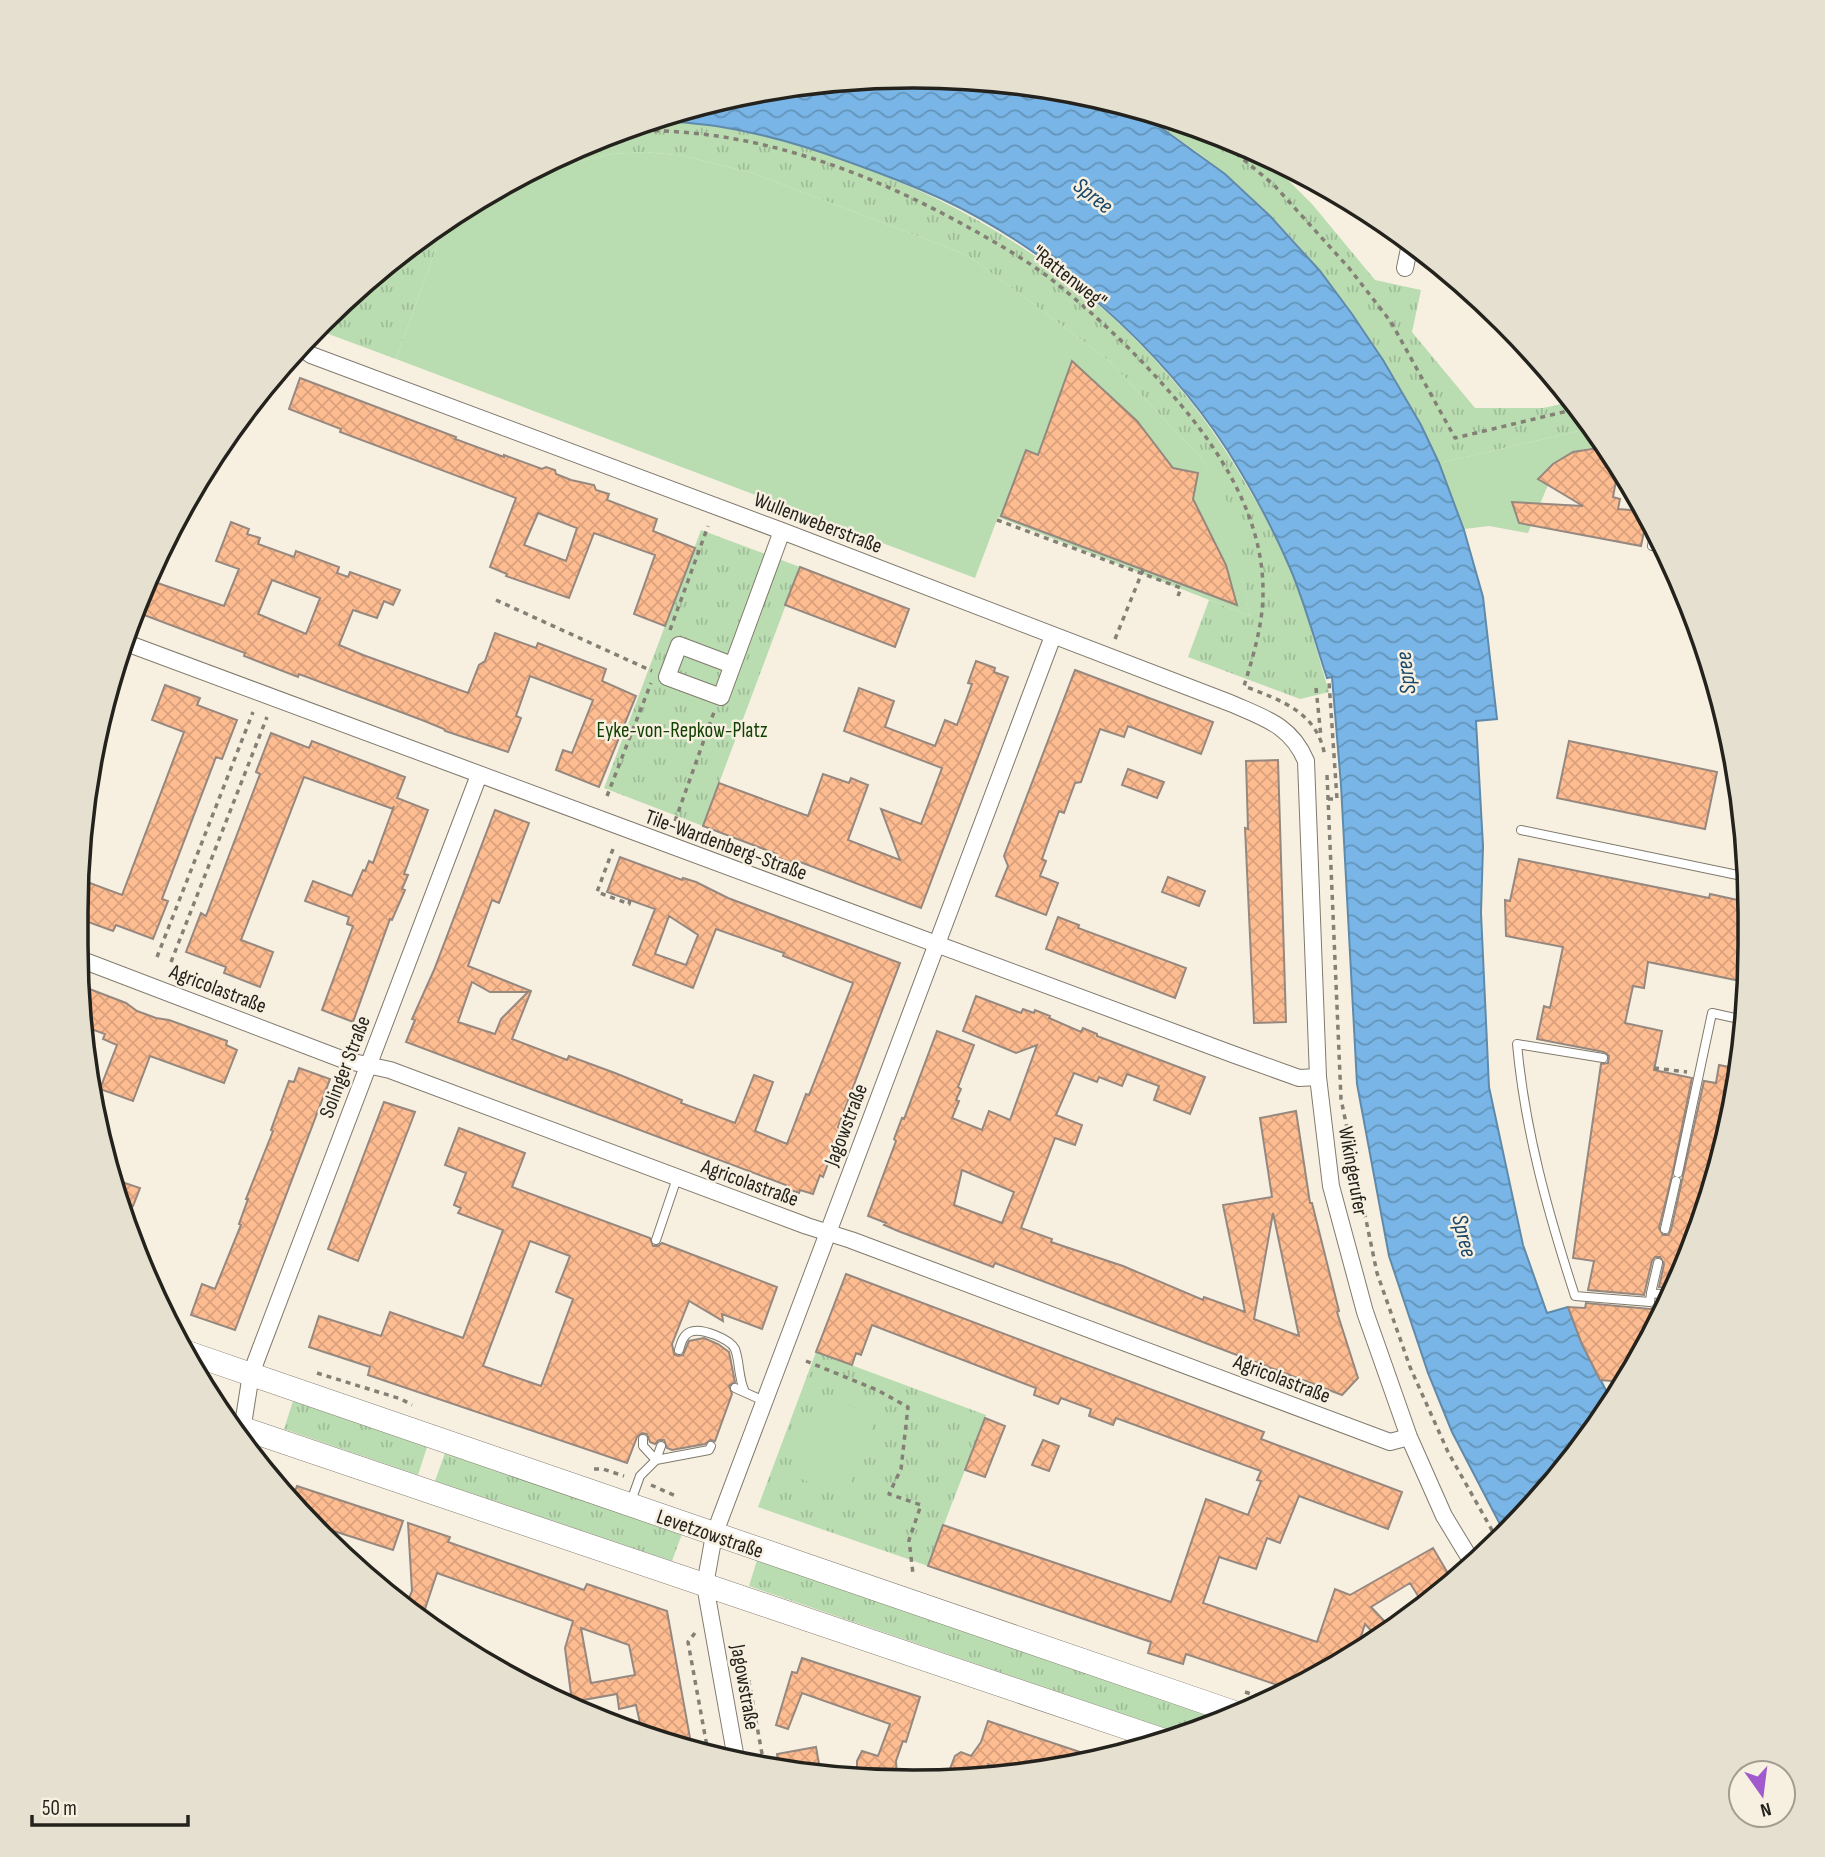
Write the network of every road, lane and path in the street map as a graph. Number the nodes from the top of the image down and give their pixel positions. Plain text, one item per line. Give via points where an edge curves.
1 (645, 132) edge
2 (1236, 154) edge
3 (1408, 253) edge
4 (1405, 268) dead end
5 (308, 352) edge
6 (1568, 411) edge
7 (997, 520) dead end
8 (782, 531) junction
9 (1142, 572) junction
10 (1178, 596) dead end
11 (496, 600) dead end
12 (1053, 636) junction
13 (1115, 639) dead end
14 (132, 645) edge
15 (732, 665) junction
16 (667, 677) junction
17 (1329, 682) dead end
18 (1244, 686) dead end
19 (1316, 688) dead end
20 (720, 697) junction
21 (253, 712) dead end
22 (267, 717) dead end
23 (1321, 739) dead end
24 (1325, 755) dead end
25 (1306, 761) joint
26 (479, 775) junction
27 (1328, 799) junction
28 (675, 821) dead end
29 (1521, 830) dead end
30 (612, 849) dead end
31 (1737, 875) edge
32 (630, 900) dead end
33 (936, 946) junction
34 (158, 957) dead end
35 (171, 962) dead end
36 (88, 963) edge
37 (1734, 1018) edge
38 (1603, 1058) dead end
39 (368, 1065) junction
40 (1654, 1068) dead end
41 (1699, 1073) junction
42 (1318, 1077) junction
43 (677, 1178) junction
44 (1665, 1229) dead end
45 (828, 1233) junction
46 (656, 1240) dead end
47 (1658, 1262) dead end
48 (1651, 1293) junction
49 (1659, 1294) edge
50 (679, 1350) dead end
51 (197, 1356) edge
52 (806, 1361) dead end
53 (251, 1374) junction
54 (220, 1378) dead end
55 (217, 1387) edge
56 (735, 1388) dead end
57 (744, 1392) junction
58 (764, 1401) junction
59 (239, 1420) edge
60 (249, 1434) edge
61 (1409, 1437) junction
62 (643, 1439) dead end
63 (661, 1446) dead end
64 (711, 1446) dead end
65 (656, 1460) junction
66 (629, 1506) junction
67 (1493, 1531) edge
68 (714, 1535) junction
69 (1467, 1554) edge
70 (913, 1574) dead end
71 (705, 1585) junction
72 (697, 1630) dead end
73 (734, 1659) dead end
74 (1223, 1709) edge
75 (1146, 1735) edge
76 (706, 1743) edge
77 (734, 1750) edge
78 (762, 1756) edge

1 - 18 path, "Rattenweg" via 696,133 759,143 858,173 929,205 998,244 1099,320 1186,410 1220,457 1250,520 1264,591
2 - 6 path via 1274,186 1391,322 1455,438
3 - 4 street
5 - 8 street, Wullenweberstraße
7 - 9 path
8 - 12 street, Wullenweberstraße
8 - 15 street
9 - 10 path via 1181,588
9 - 13 path
11 - 16 path
12 - 25 street, Wullenweberstraße via 1278,724 1299,743
12 - 33 street, Jagowstraße
14 - 26 street, Tile-Wardenberg-Straße
15 - 16 street via 679,645
15 - 20 street
16 - 20 street
17 - 27 path via 1337,799
19 - 23 path
20 - 28 path
21 - 34 path
22 - 35 path
24 - 27 path
25 - 42 street, Wikingerufer
26 - 33 street, Tile-Wardenberg-Straße
26 - 39 street, Solinger Straße
27 - 67 path via 1341,1099 1377,1273 1410,1367 1448,1452
29 - 31 lane
30 - 32 path via 597,892 628,904
33 - 42 street, Tile-Wardenberg-Straße via 1299,1078
33 - 45 street, Jagowstraße
36 - 39 street, Agricolastraße via 344,1060
37 - 41 lane via 1713,1013
38 - 48 lane via 1517,1044 1535,1163 1575,1296 1650,1301
39 - 43 street, Agricolastraße
39 - 53 street, Solinger Straße
40 - 41 path
41 - 44 lane
42 - 61 street, Wikingerufer via 1331,1186 1351,1265
43 - 45 street, Agricolastraße
43 - 46 lane
45 - 58 street, Jagowstraße
45 - 61 street, Agricolastraße via 1390,1442
47 - 48 lane
48 - 49 lane
50 - 57 lane via 690,1332 701,1330 729,1342
51 - 53 main road, Levetzowstraße
52 - 70 path via 908,1407 901,1469 888,1494 921,1505 909,1540
53 - 59 street, Solinger Straße
53 - 66 main road, Levetzowstraße
54 - 55 path
56 - 57 lane
57 - 58 lane
58 - 68 street, Jagowstraße
60 - 71 main road
61 - 69 street, Wikingerufer via 1444,1516
62 - 65 lane via 643,1446
63 - 65 lane
64 - 65 lane
65 - 66 lane via 640,1476
66 - 68 main road, Levetzowstraße
68 - 71 street, Jagowstraße
68 - 74 main road, Levetzowstraße
71 - 75 main road
71 - 77 street, Jagowstraße
72 - 76 path via 688,1642
73 - 78 path via 748,1676

